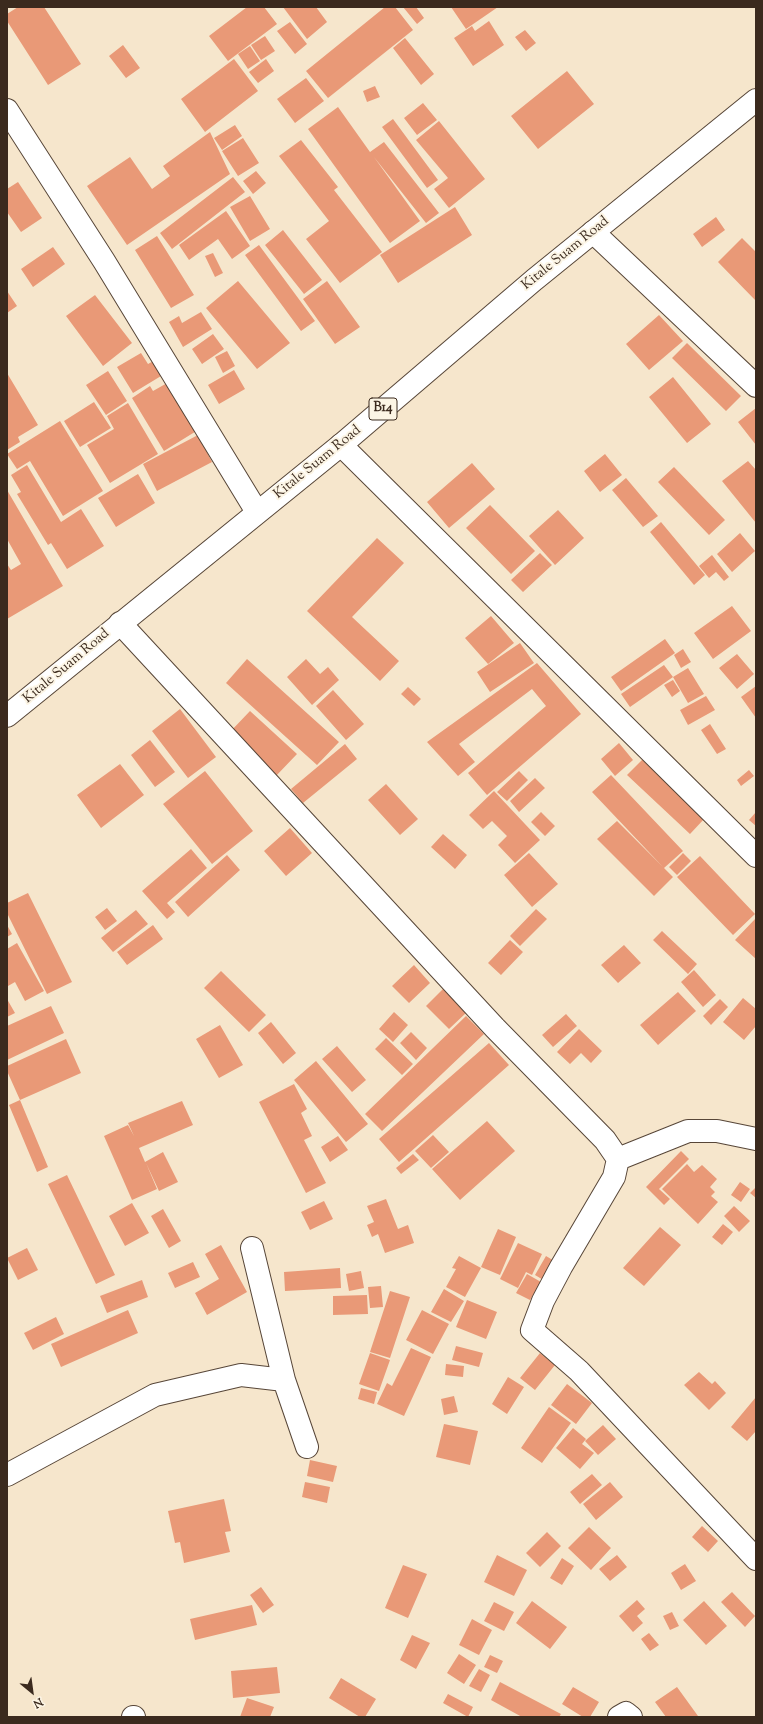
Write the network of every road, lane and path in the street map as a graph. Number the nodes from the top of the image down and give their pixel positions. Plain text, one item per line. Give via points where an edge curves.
1 (756, 100) edge
2 (7, 110) edge
3 (593, 232) junction
4 (756, 386) edge
5 (341, 445) junction
6 (257, 512) junction
7 (120, 623) junction
8 (7, 716) edge
9 (756, 856) edge
10 (756, 1139) edge
11 (618, 1159) junction
12 (252, 1248) dead end
13 (284, 1380) junction
14 (307, 1447) dead end
15 (7, 1475) edge
16 (756, 1559) edge
17 (619, 1717) edge
18 (631, 1717) edge

1 - 3 main road, Kitale Suam Road / B14
2 - 6 main road via 104,262
3 - 4 main road
3 - 5 main road, Kitale Suam Road / B14
5 - 6 main road, Kitale Suam Road / B14
5 - 9 main road
6 - 7 main road, Kitale Suam Road / B14
7 - 8 main road, Kitale Suam Road / B14
7 - 11 main road via 495,1028 605,1140
10 - 11 main road via 717,1131 688,1131
11 - 16 main road via 614,1177 561,1267 543,1301 532,1330 579,1371
12 - 13 main road
13 - 14 main road
13 - 15 main road via 241,1375 155,1395
17 - 18 main road via 626,1713

